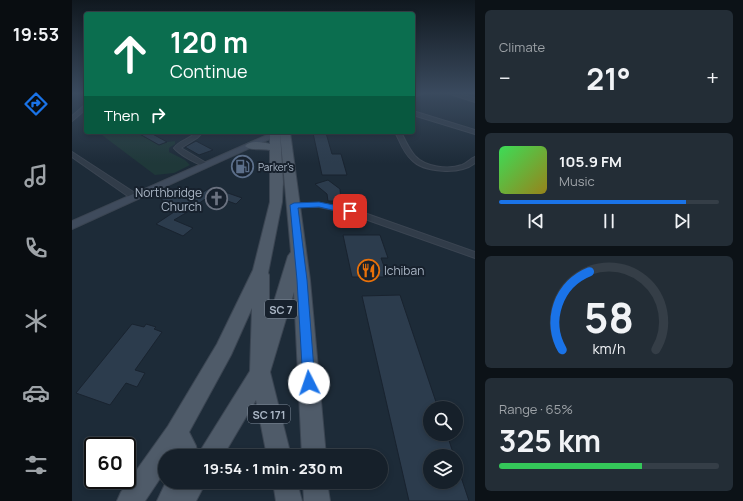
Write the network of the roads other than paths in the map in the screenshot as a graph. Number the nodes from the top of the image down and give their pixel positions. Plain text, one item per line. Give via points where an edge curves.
1 (421, 116) edge
2 (475, 132) edge
3 (199, 134) edge
4 (277, 134) edge
5 (279, 134) edge
6 (279, 134) edge
7 (399, 134) edge
8 (250, 146) junction
9 (276, 148) junction
10 (72, 154) edge
11 (475, 159) edge
12 (206, 165) junction
13 (277, 182) junction
14 (135, 197) junction
15 (294, 205) junction
16 (273, 215) junction
17 (72, 225) edge
18 (299, 246) junction
19 (475, 255) edge
20 (261, 270) junction
21 (260, 372) junction
22 (176, 434) junction
23 (186, 449) edge
24 (215, 449) edge
25 (277, 449) edge
26 (314, 449) edge
27 (176, 489) edge
28 (190, 489) edge
29 (286, 489) edge
30 (316, 489) edge
31 (130, 501) edge
32 (170, 501) edge
33 (182, 501) edge
34 (289, 501) edge
35 (317, 501) edge

1 - 2 street
3 - 12 street via 177,148
4 - 8 street
5 - 9 main road, SC 7
6 - 15 main road, SC 7
7 - 11 street via 415,161 425,165 457,169
8 - 9 main road
8 - 12 street
9 - 13 main road, SC 7
10 - 14 street
12 - 14 street
13 - 15 main road via 284,197
13 - 16 main road, SC 7
14 - 17 street
15 - 16 main road
15 - 18 main road, SC 7
15 - 19 street via 319,205 350,211
16 - 18 main road via 285,219
16 - 20 main road, SC 7
18 - 21 main road, SC 7
18 - 26 main road
20 - 21 main road, SC 171
20 - 22 main road, SC 7 via 224,349
21 - 24 main road, SC 7
21 - 25 main road, SC 171
22 - 23 main road
22 - 31 main road, SC 7
27 - 32 main road
28 - 33 main road
29 - 34 main road
30 - 35 main road

